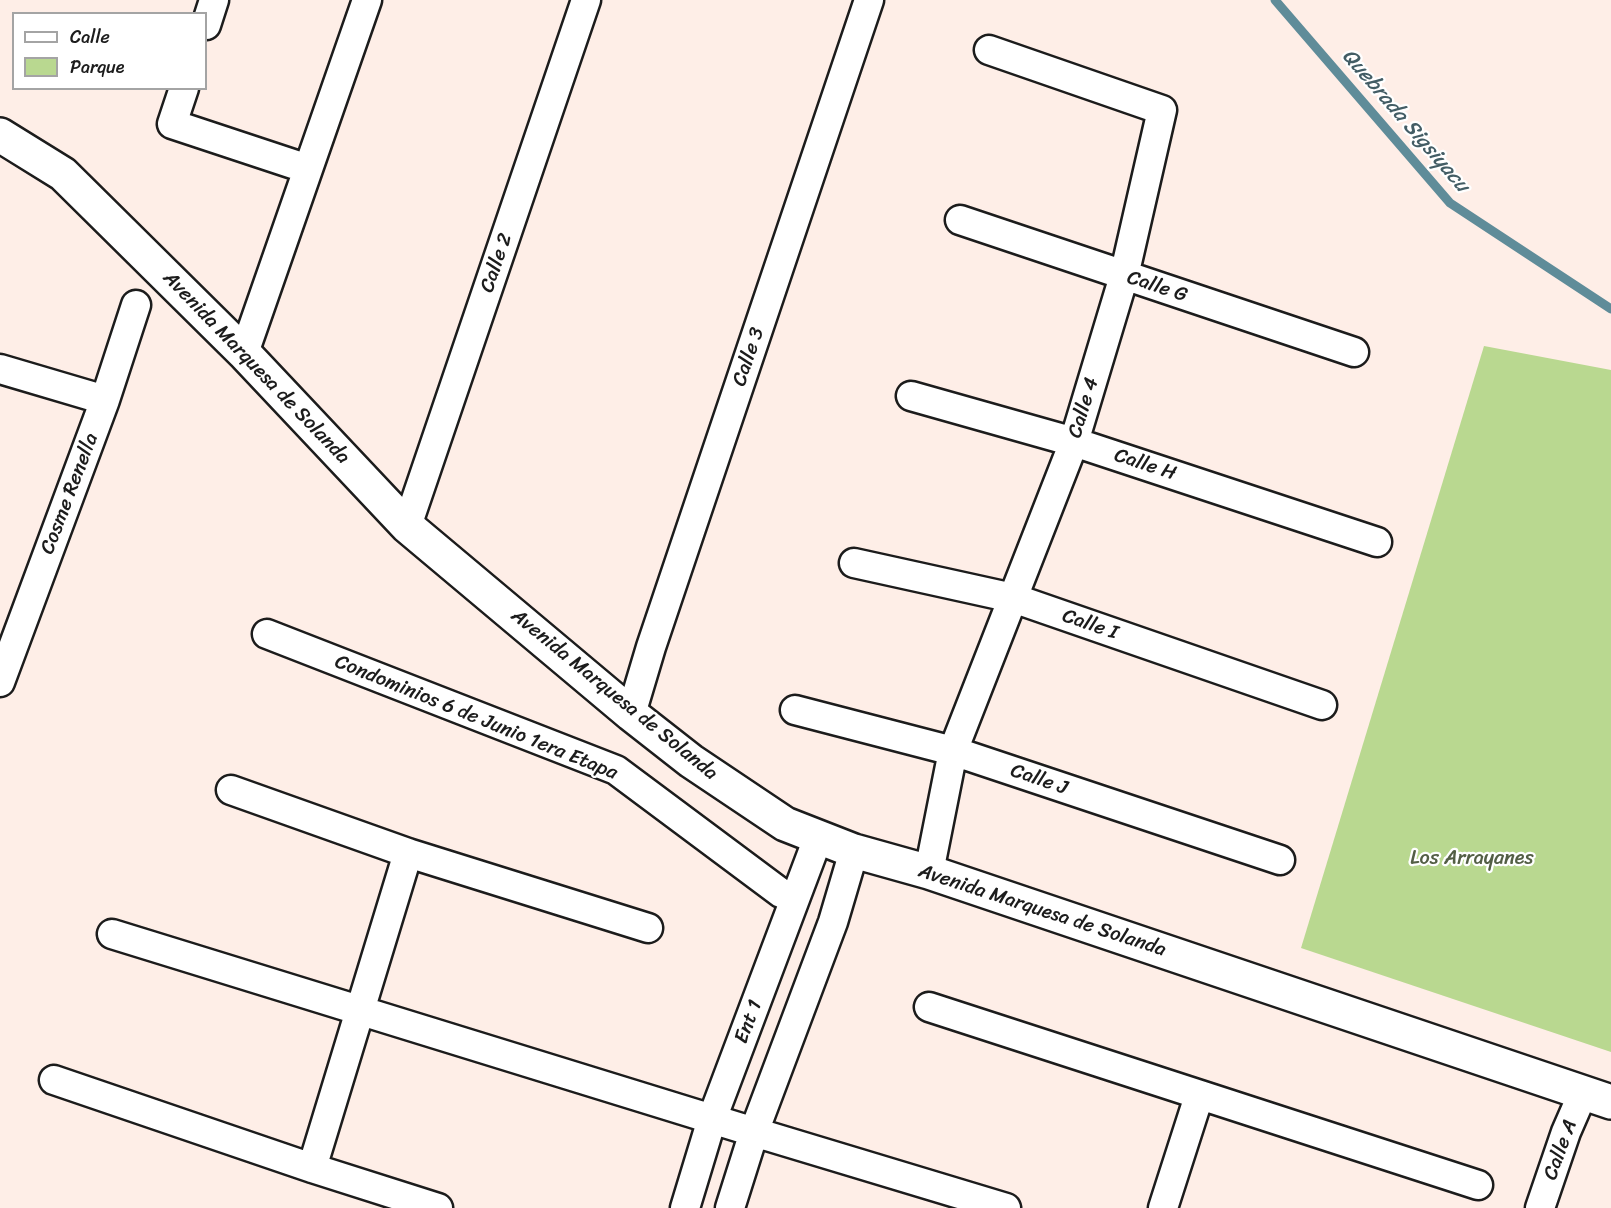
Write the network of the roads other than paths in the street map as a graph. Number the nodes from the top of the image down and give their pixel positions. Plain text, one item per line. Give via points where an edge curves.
1 (214, 0) edge
2 (367, 0) edge
3 (586, 0) edge
4 (869, 0) edge
5 (207, 23) edge
6 (989, 50) dead end
7 (183, 90) edge
8 (0, 135) edge
9 (308, 169) junction
10 (960, 220) dead end
11 (1124, 276) junction
12 (136, 305) dead end
13 (1354, 352) dead end
14 (244, 353) junction
15 (0, 369) edge
16 (911, 396) dead end
17 (105, 400) junction
18 (1074, 442) junction
19 (407, 526) junction
20 (1377, 542) dead end
21 (854, 563) dead end
22 (1013, 598) junction
23 (8, 633) edge
24 (267, 634) dead end
25 (0, 682) edge
26 (1322, 705) dead end
27 (795, 710) dead end
28 (631, 714) junction
29 (953, 751) junction
30 (231, 790) dead end
31 (818, 838) junction
32 (854, 851) junction
33 (408, 853) junction
34 (1280, 860) dead end
35 (929, 872) junction
36 (795, 899) junction
37 (648, 928) dead end
38 (112, 934) dead end
39 (929, 1007) dead end
40 (360, 1011) junction
41 (54, 1080) dead end
42 (1199, 1096) junction
43 (1597, 1097) edge
44 (712, 1119) junction
45 (754, 1132) junction
46 (312, 1168) junction
47 (1478, 1185) dead end
48 (438, 1208) edge
49 (685, 1208) edge
50 (730, 1208) edge
51 (1006, 1208) edge
52 (1163, 1208) edge
53 (1540, 1208) edge

1 - 5 street
2 - 9 street
3 - 19 street, Calle 2
4 - 28 street, Calle 3
6 - 11 street, Calle 4 via 1162,110
7 - 9 street via 172,124
8 - 14 street, Avenida Marquesa de Solanda via 63,174
9 - 14 street
10 - 11 street, Calle G
11 - 13 street, Calle G
11 - 18 street, Calle 4
12 - 17 street, Cosme Renella
14 - 19 street, Avenida Marquesa de Solanda
15 - 17 street
16 - 18 street, Calle H
17 - 23 street, Cosme Renella
18 - 20 street, Calle H
18 - 22 street, Calle 4
19 - 28 street, Avenida Marquesa de Solanda
21 - 22 street, Calle I
22 - 26 street, Calle I
22 - 29 street, Calle 4
23 - 25 street, Cosme Renella
24 - 36 street, Condominios 6 de Junio 1era Etapa via 616,770
27 - 29 street, Calle J
28 - 31 street, Avenida Marquesa de Solanda via 691,761 785,824
29 - 34 street, Calle J
29 - 35 street, Calle 4
30 - 33 street
31 - 32 street, Avenida Marquesa de Solanda
31 - 36 street, Ent 1
32 - 35 street, Avenida Marquesa de Solanda
32 - 45 street via 833,922
33 - 37 street
33 - 40 street
35 - 43 street, Avenida Marquesa de Solanda
36 - 44 street, Ent 1
38 - 40 street
39 - 42 street
40 - 44 street
40 - 46 street
41 - 46 street
42 - 47 street
42 - 52 street
43 - 53 street, Calle A via 1566,1132
44 - 45 street
44 - 49 street, Ent 1
45 - 50 street
45 - 51 street
46 - 48 street

